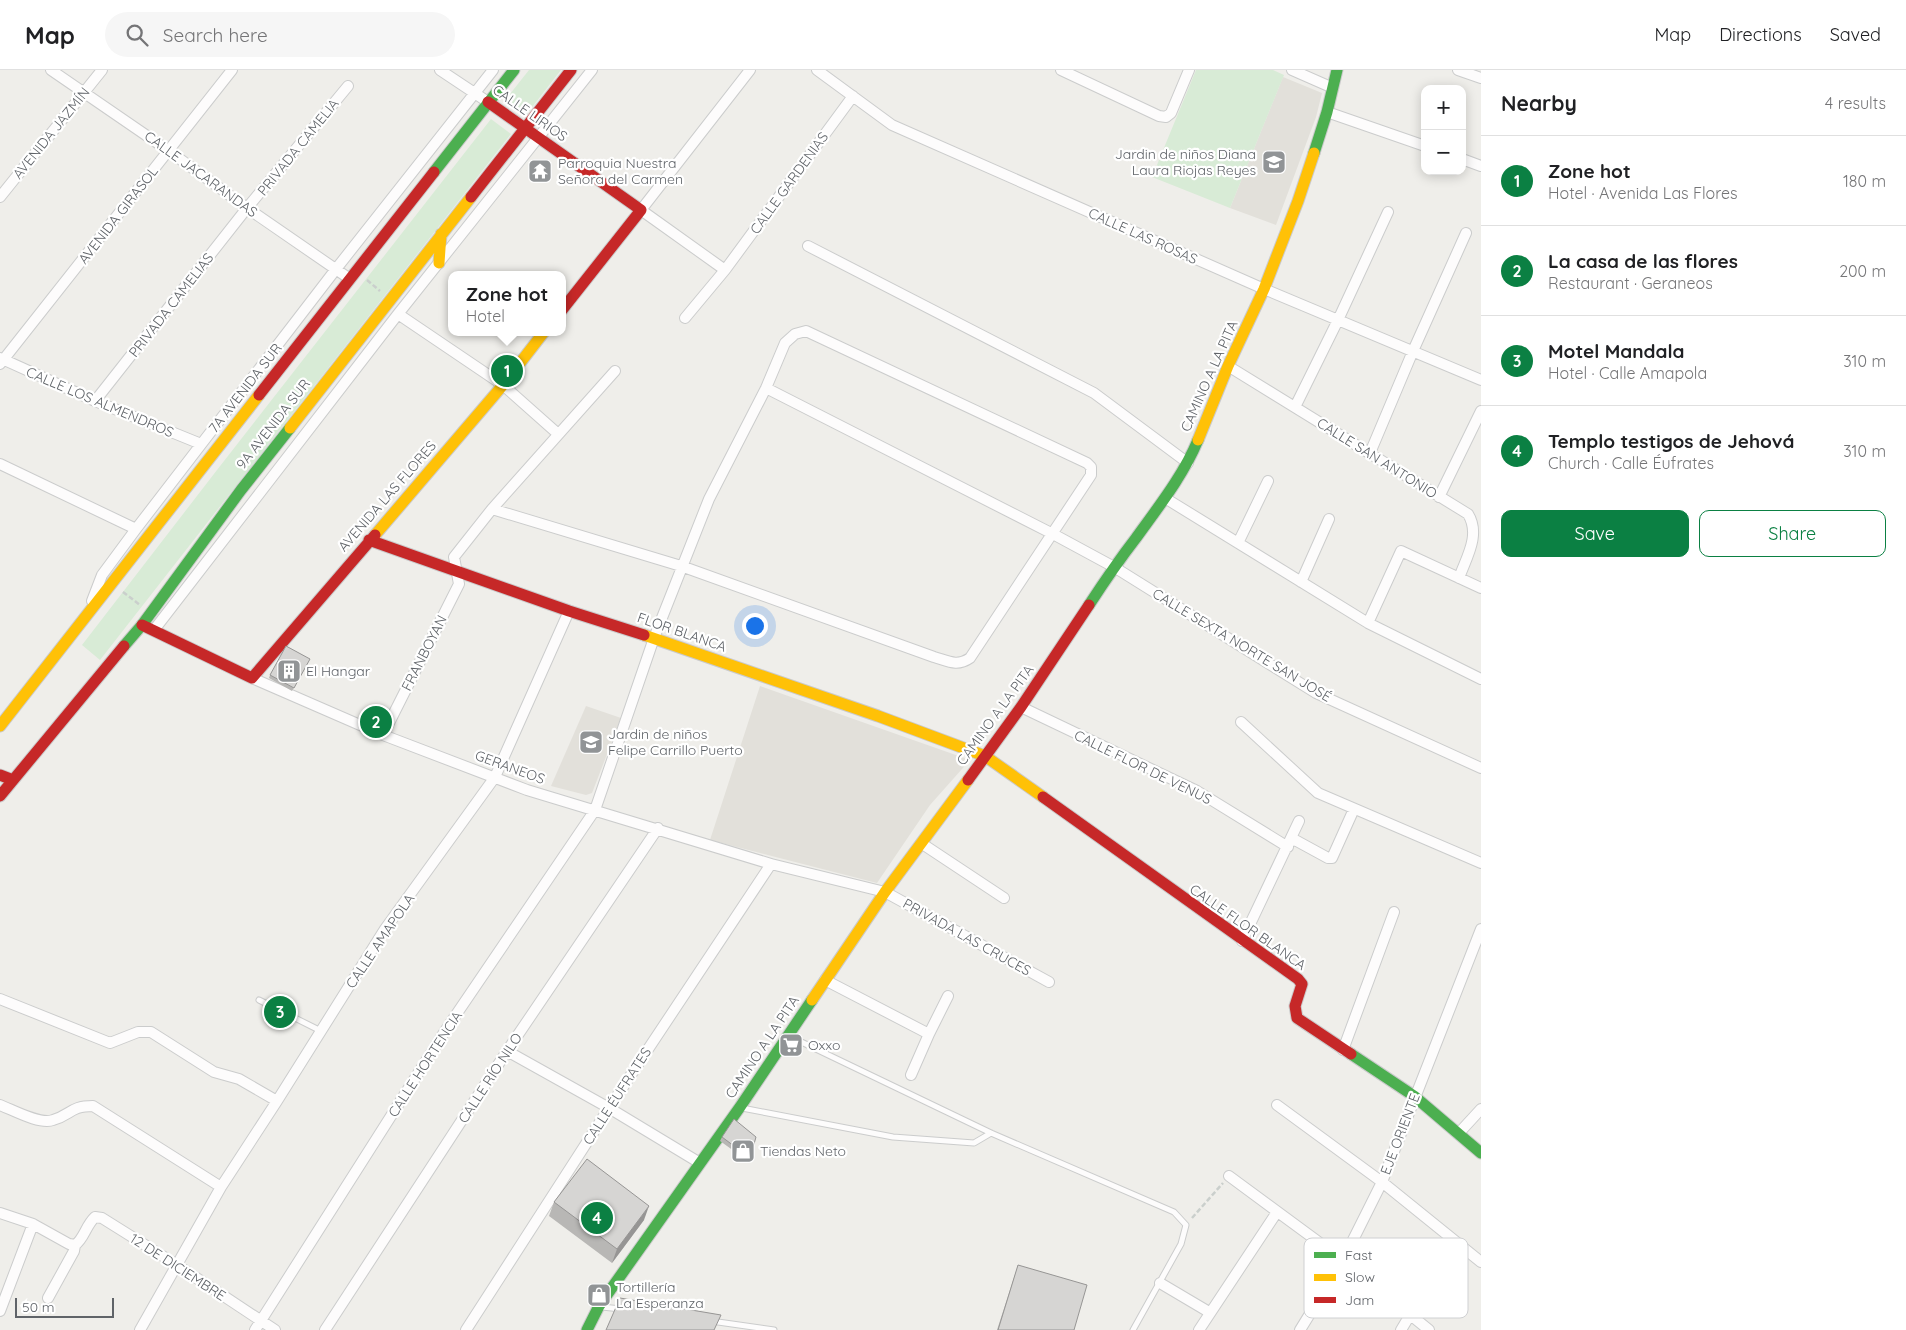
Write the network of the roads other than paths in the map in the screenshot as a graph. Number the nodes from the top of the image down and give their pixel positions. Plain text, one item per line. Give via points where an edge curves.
1 (51, 70) edge
2 (102, 70) edge
3 (232, 70) edge
4 (440, 70) edge
5 (493, 70) edge
6 (514, 70) edge
7 (570, 70) edge
8 (592, 70) edge
9 (750, 70) edge
10 (817, 70) edge
11 (1061, 70) edge
12 (1189, 70) edge
13 (1292, 70) edge
14 (1337, 70) edge
15 (1458, 70) edge
16 (1481, 78) edge
17 (348, 86) dead end
18 (1333, 88) junction
19 (84, 91) junction
20 (475, 93) junction
21 (853, 96) junction
22 (488, 102) junction
23 (1327, 112) junction
24 (526, 128) junction
25 (538, 137) junction
26 (1421, 145) edge
27 (169, 151) junction
28 (1466, 160) edge
29 (1481, 166) edge
30 (0, 197) edge
31 (248, 208) junction
32 (641, 210) junction
33 (1388, 212) dead end
34 (1466, 233) dead end
35 (441, 234) junction
36 (808, 246) dead end
37 (438, 263) junction
38 (336, 269) junction
39 (725, 270) junction
40 (353, 275) junction
41 (1264, 289) junction
42 (566, 305) edge
43 (398, 314) junction
44 (685, 318) dead end
45 (1338, 320) junction
46 (541, 336) edge
47 (1413, 351) junction
48 (1, 361) edge
49 (1228, 366) junction
50 (615, 371) dead end
51 (1481, 380) edge
52 (503, 385) junction
53 (766, 388) junction
54 (95, 401) junction
55 (1295, 407) junction
56 (1481, 411) edge
57 (558, 434) junction
58 (201, 444) junction
59 (1370, 453) junction
60 (1188, 463) junction
61 (0, 464) edge
62 (1268, 481) dead end
63 (1439, 496) junction
64 (1165, 498) junction
65 (492, 509) junction
66 (1329, 519) dead end
67 (136, 529) junction
68 (1053, 534) junction
69 (369, 540) junction
70 (1238, 543) junction
71 (681, 566) junction
72 (1114, 567) junction
73 (456, 570) junction
74 (1459, 578) junction
75 (1301, 582) junction
76 (1481, 588) edge
77 (569, 611) junction
78 (87, 616) junction
79 (1368, 624) junction
80 (142, 625) junction
81 (154, 630) junction
82 (654, 638) junction
83 (252, 678) junction
84 (1481, 679) edge
85 (1021, 708) junction
86 (1241, 722) dead end
87 (0, 726) edge
88 (383, 735) junction
89 (984, 756) junction
90 (1481, 768) edge
91 (0, 775) edge
92 (494, 777) junction
93 (13, 780) junction
94 (0, 796) edge
95 (1354, 809) junction
96 (595, 810) junction
97 (1299, 821) dead end
98 (658, 828) junction
99 (921, 843) junction
100 (1290, 844) junction
101 (1481, 863) edge
102 (771, 864) junction
103 (885, 892) junction
104 (1004, 898) dead end
105 (1394, 912) dead end
106 (1481, 930) edge
107 (1242, 941) junction
108 (825, 980) junction
109 (1049, 982) dead end
110 (948, 996) dead end
111 (0, 999) edge
112 (259, 1000) dead end
113 (321, 1031) junction
114 (929, 1034) junction
115 (788, 1036) junction
116 (1344, 1050) junction
117 (507, 1051) junction
118 (911, 1075) dead end
119 (1414, 1096) junction
120 (277, 1101) junction
121 (0, 1105) edge
122 (1277, 1105) dead end
123 (740, 1107) junction
124 (608, 1108) junction
125 (1481, 1108) edge
126 (991, 1133) junction
127 (1458, 1134) junction
128 (1481, 1154) edge
129 (700, 1163) junction
130 (1229, 1176) road end
131 (1382, 1182) junction
132 (221, 1187) junction
133 (1277, 1212) junction
134 (0, 1213) edge
135 (33, 1224) junction
136 (1313, 1238) edge
137 (1354, 1238) edge
138 (1451, 1238) edge
139 (75, 1245) junction
140 (1468, 1251) edge
141 (1481, 1262) edge
142 (177, 1265) junction
143 (1160, 1283) junction
144 (48, 1298) dead end
145 (600, 1306) junction
146 (632, 1310) edge
147 (0, 1311) edge
148 (1210, 1312) junction
149 (1307, 1318) edge
150 (1408, 1318) edge
151 (1414, 1318) edge
152 (703, 1320) edge
153 (258, 1325) edge
154 (140, 1330) edge
155 (275, 1330) edge
156 (325, 1330) edge
157 (466, 1330) edge
158 (587, 1330) edge
159 (774, 1330) edge
160 (1132, 1330) edge
161 (1199, 1330) edge
162 (1300, 1330) edge
163 (1401, 1330) edge
164 (1429, 1330) edge

1 - 19 street, CALLE JACARANDAS
2 - 19 street, AVENIDA JAZMÍN
3 - 27 street, AVENIDA GIRASOL
4 - 20 street, CALLE LIRIOS
5 - 20 street
6 - 22 street, 7A AVENIDA SUR
7 - 24 street, 9A AVENIDA SUR
8 - 25 street
9 - 32 street
10 - 21 street, CALLE LAS ROSAS
11 - 12 street via 1166,117 1171,113
13 - 18 street
14 - 18 street, CAMINO A LA PITA
15 - 16 street
17 - 31 street, PRIVADA CAMELIA
18 - 23 street, CAMINO A LA PITA
19 - 27 street, CALLE JACARANDAS
19 - 30 street, AVENIDA JAZMÍN
20 - 22 street, CALLE LIRIOS
20 - 38 street
21 - 39 street, CALLE GARDENIAS
21 - 41 street, CALLE LAS ROSAS via 892,125
22 - 24 street, CALLE LIRIOS
22 - 40 street, 7A AVENIDA SUR
23 - 26 street
23 - 41 street, CAMINO A LA PITA via 1298,202
24 - 25 street, CALLE LIRIOS
24 - 35 street, 9A AVENIDA SUR
25 - 32 street, CALLE LIRIOS
25 - 37 street
27 - 31 street, CALLE JACARANDAS
27 - 48 street, AVENIDA GIRASOL
28 - 29 street
31 - 38 street, CALLE JACARANDAS
31 - 54 street, PRIVADA CAMELIAS
32 - 39 street, CALLE LIRIOS
32 - 42 street
33 - 45 street
34 - 47 street
35 - 37 street
35 - 80 street, 9A AVENIDA SUR via 241,490
36 - 60 street via 1094,393
37 - 43 street
38 - 40 street, CALLE JACARANDAS
38 - 58 street
39 - 44 street, CALLE GARDENIAS
40 - 78 street, 7A AVENIDA SUR
41 - 45 street, CALLE LAS ROSAS
41 - 49 street, CAMINO A LA PITA
43 - 52 street
43 - 81 street
45 - 47 street, CALLE LAS ROSAS
45 - 55 street
46 - 52 street, AVENIDA LAS FLORES
47 - 51 street, CALLE LAS ROSAS
47 - 59 street
48 - 54 street, CALLE LOS ALMENDROS
49 - 55 street, CALLE SAN ANTONIO
49 - 60 street, CAMINO A LA PITA
50 - 57 street, FRANBOYAN
52 - 57 street
52 - 69 street, AVENIDA LAS FLORES
53 - 68 street, CALLE SEXTA NORTE SAN JOSÉ
53 - 68 street, CALLE HORTENCIA via 785,342 806,331 1087,462 1091,475
53 - 71 street, CALLE HORTENCIA via 709,499
54 - 58 street, CALLE LOS ALMENDROS
55 - 59 street, CALLE SAN ANTONIO
56 - 63 street
57 - 65 street, FRANBOYAN
58 - 67 street
59 - 63 street, CALLE SAN ANTONIO
60 - 64 street, CAMINO A LA PITA
61 - 67 street
62 - 70 street
63 - 74 street, CALLE SAN ANTONIO via 1468,514 1474,523 1474,536
64 - 70 street
64 - 72 street, CAMINO A LA PITA
65 - 71 street
65 - 73 street, FRANBOYAN via 454,557
66 - 75 street
67 - 78 street via 102,576
68 - 71 street via 970,658 962,663 934,657
68 - 72 street, CALLE SEXTA NORTE SAN JOSÉ
69 - 73 street, FLOR BLANCA
69 - 83 street, AVENIDA LAS FLORES
70 - 75 street
71 - 82 street, CALLE HORTENCIA
72 - 85 street, CAMINO A LA PITA
72 - 90 street, CALLE SEXTA NORTE SAN JOSÉ via 1316,693
73 - 77 street, FLOR BLANCA
73 - 88 street, FRANBOYAN via 459,584
74 - 76 street
74 - 79 street via 1401,551
75 - 79 street
77 - 82 street, FLOR BLANCA
77 - 92 street, CALLE AMAPOLA
78 - 87 street, 7A AVENIDA SUR
79 - 84 street
80 - 81 street, GERANEOS
80 - 93 street, 9A AVENIDA SUR
81 - 83 street, GERANEOS
82 - 89 street, FLOR BLANCA
82 - 96 street, CALLE HORTENCIA
83 - 88 street, GERANEOS
85 - 89 street, CAMINO A LA PITA
85 - 100 street, CALLE FLOR DE VENUS via 1197,791
86 - 95 street via 1318,793
88 - 92 street, GERANEOS
89 - 99 street, CAMINO A LA PITA
89 - 107 street, CALLE FLOR BLANCA
91 - 93 street
92 - 96 street, GERANEOS
92 - 113 street, CALLE AMAPOLA via 385,929
93 - 94 street, 9A AVENIDA SUR
95 - 100 street, CALLE FLOR DE VENUS via 1332,858 1295,840
95 - 101 street
96 - 98 street, GERANEOS
96 - 153 street, CALLE HORTENCIA via 445,1031
97 - 100 street
98 - 102 street, GERANEOS
98 - 117 street, CALLE RÍO NILO
99 - 103 street, CAMINO A LA PITA
99 - 104 street
100 - 107 street
102 - 103 street, GERANEOS
102 - 124 street, CALLE ÉUFRATES
103 - 108 street, CAMINO A LA PITA
103 - 109 street, PRIVADA LAS CRUCES
105 - 116 street
106 - 119 street, EJE ORIENTE
107 - 116 street, CALLE FLOR BLANCA via 1298,979 1302,991 1294,1008 1297,1018
108 - 114 street
108 - 115 street, CAMINO A LA PITA
110 - 114 street
111 - 120 street via 110,1043 138,1032 151,1032 214,1072 239,1079
112 - 113 lane
113 - 120 street, CALLE AMAPOLA
114 - 118 street
115 - 123 street, CAMINO A LA PITA
115 - 126 lane
116 - 119 street, CALLE FLOR BLANCA
117 - 124 street
117 - 156 street, CALLE RÍO NILO
119 - 127 street, CALLE FLOR BLANCA
119 - 131 street, EJE ORIENTE
120 - 132 street, CALLE AMAPOLA
121 - 132 street via 43,1122 79,1106 93,1106
122 - 131 street
123 - 126 lane via 893,1136 974,1143
123 - 129 street, CAMINO A LA PITA
124 - 129 street
124 - 157 street, CALLE ÉUFRATES
125 - 127 street
126 - 143 lane via 1174,1212 1186,1225 1181,1244
127 - 128 street, CALLE FLOR BLANCA
129 - 145 street, CAMINO A LA PITA
130 - 133 street
131 - 137 street, EJE ORIENTE
131 - 138 street
132 - 142 street, CALLE AMAPOLA
133 - 136 street
133 - 148 street
134 - 135 street
135 - 139 street
135 - 147 street
139 - 142 street, 12 DE DICIEMBRE via 90,1221 95,1217 102,1218
139 - 144 street
140 - 141 street
142 - 153 street, 12 DE DICIEMBRE
142 - 154 street, CALLE AMAPOLA
143 - 148 street
143 - 160 lane
145 - 146 lane
145 - 158 street, CAMINO A LA PITA
148 - 161 street
149 - 162 street, EJE ORIENTE
150 - 163 street
151 - 164 street
152 - 159 lane
153 - 155 street, 12 DE DICIEMBRE

